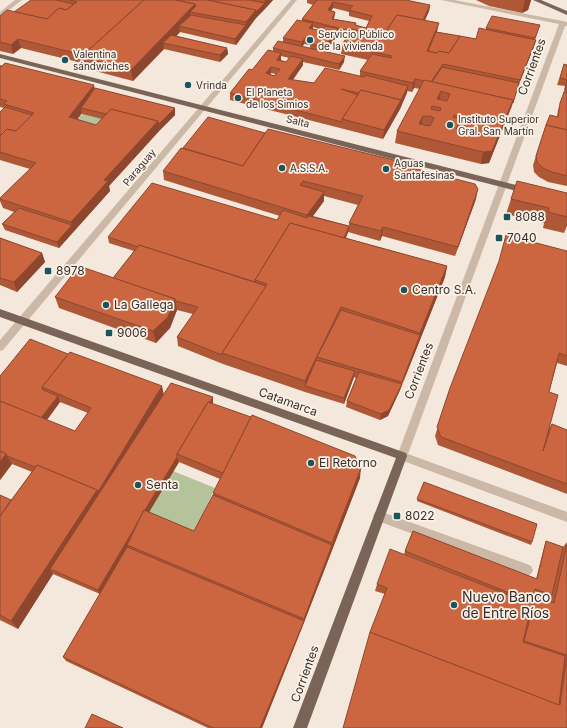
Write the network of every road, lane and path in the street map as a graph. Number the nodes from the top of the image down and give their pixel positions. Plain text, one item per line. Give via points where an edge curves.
1 (19, 0) edge
2 (294, 0) edge
3 (444, 0) edge
4 (536, 0) edge
5 (567, 13) edge
6 (0, 15) edge
7 (565, 23) edge
8 (0, 56) edge
9 (203, 108) junction
10 (503, 184) junction
11 (539, 194) edge
12 (0, 312) edge
13 (22, 321) junction
14 (0, 347) edge
15 (402, 456) junction
16 (379, 516) junction
17 (567, 517) edge
18 (527, 570) dead end
19 (300, 728) edge

1 - 6 street
2 - 9 street, Paraguay
3 - 7 street
4 - 5 main road
7 - 10 street, Corrientes
8 - 9 main road, Salta
9 - 10 main road, Salta
9 - 13 street, Paraguay
10 - 11 main road, Salta
10 - 15 street, Corrientes
12 - 13 main road, Catamarca
13 - 14 street, Paraguay
13 - 15 main road, Catamarca
15 - 16 main road, Corrientes
15 - 17 street, Catamarca
16 - 18 street
16 - 19 main road, Corrientes

